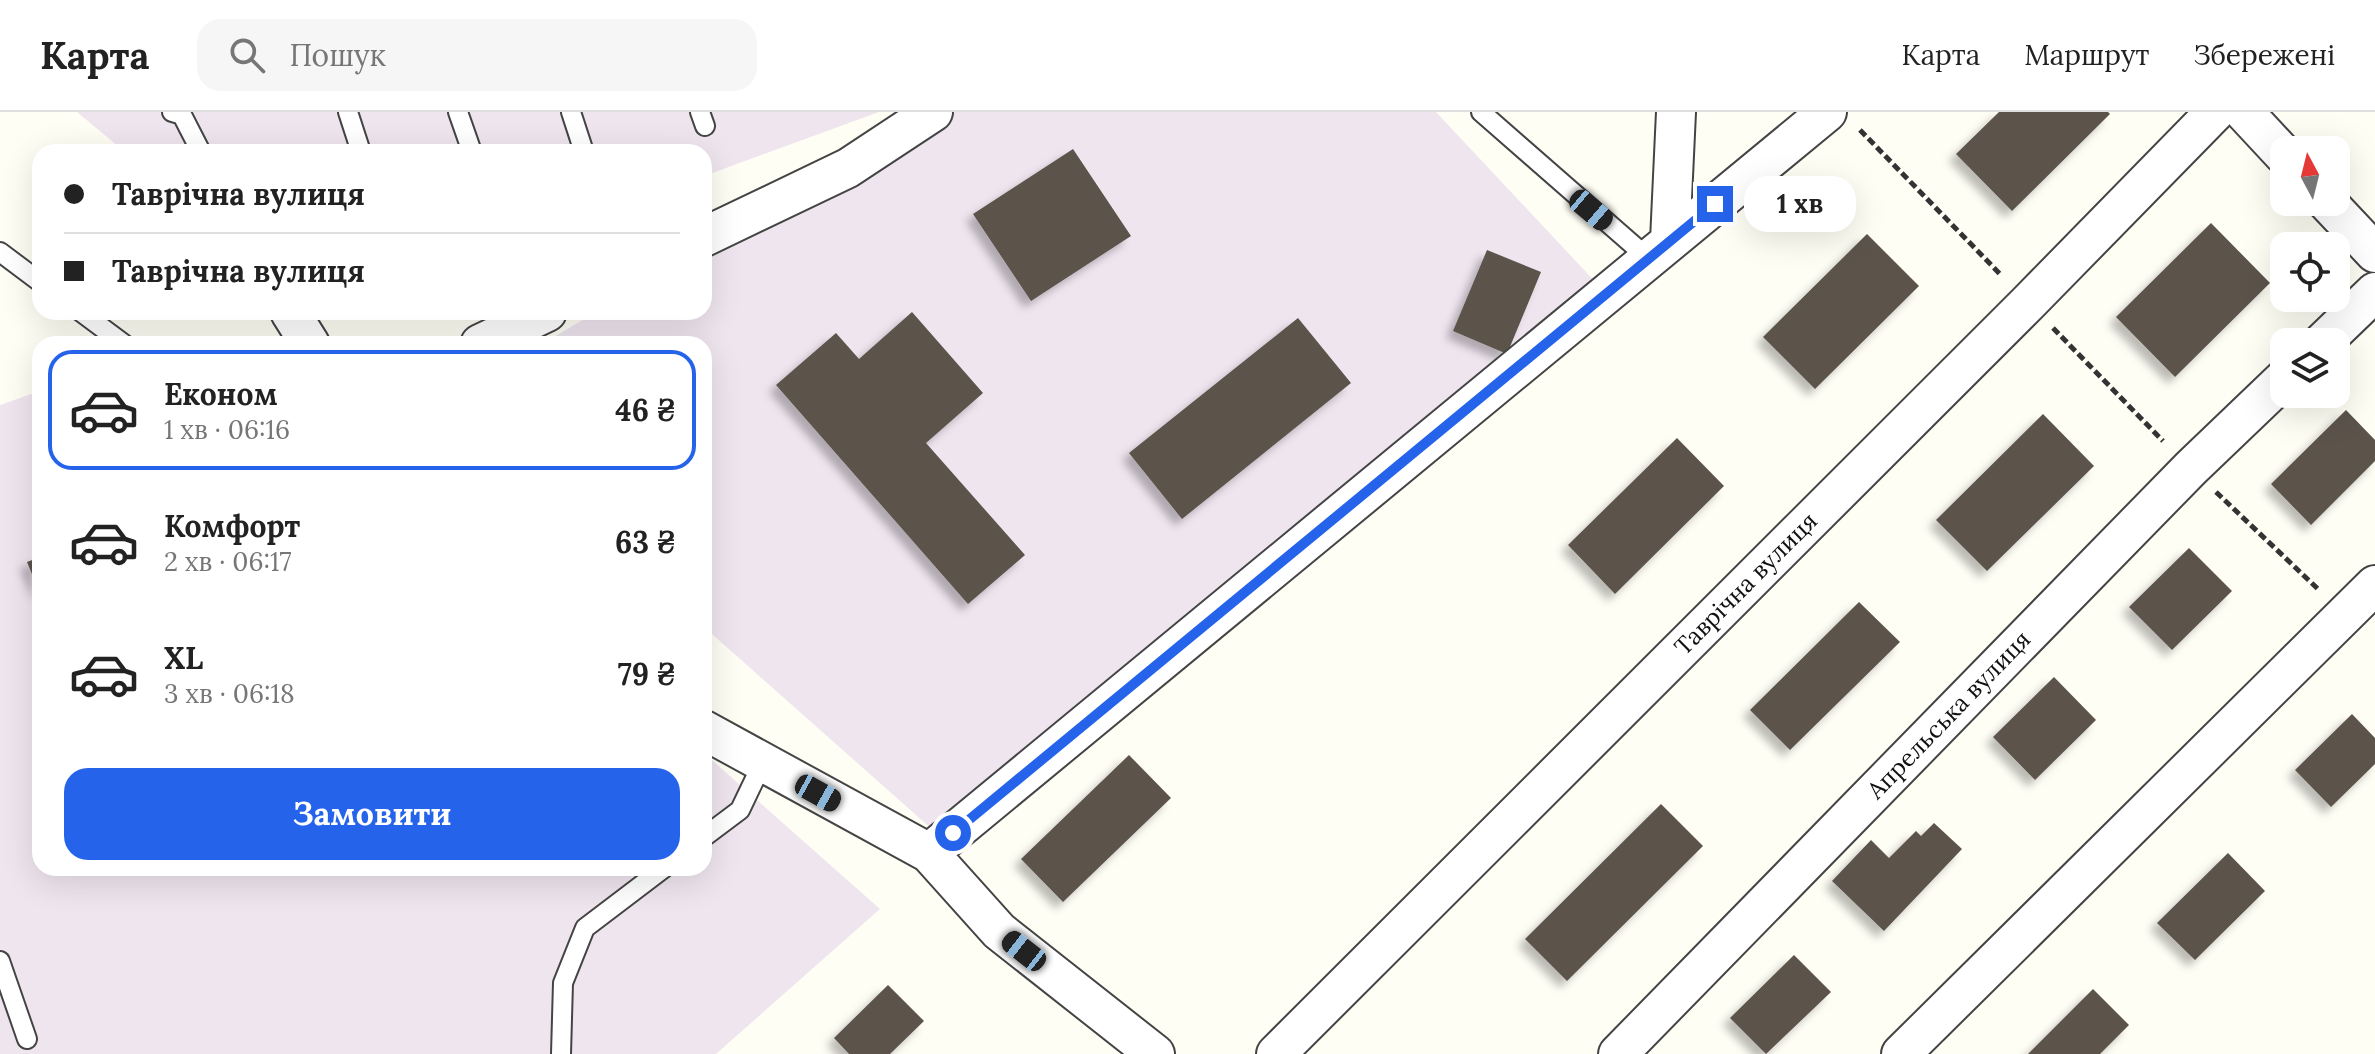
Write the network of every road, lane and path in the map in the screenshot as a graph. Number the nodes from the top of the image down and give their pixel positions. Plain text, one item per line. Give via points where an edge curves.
1 (348, 112) edge
2 (458, 112) edge
3 (571, 112) edge
4 (933, 112) edge
5 (1481, 112) edge
6 (1676, 112) edge
7 (2215, 112) edge
8 (2244, 112) edge
9 (182, 113) edge
10 (1840, 118) edge
11 (2270, 140) edge
12 (197, 144) edge
13 (358, 144) edge
14 (469, 144) edge
15 (581, 144) edge
16 (2340, 216) edge
17 (712, 233) edge
18 (1659, 250) junction
19 (0, 252) edge
20 (2375, 253) edge
21 (32, 276) edge
22 (2375, 292) edge
23 (2028, 303) junction
24 (92, 320) edge
25 (530, 320) edge
26 (2338, 328) edge
27 (113, 336) edge
28 (497, 336) edge
29 (2270, 392) edge
30 (2191, 468) junction
31 (2375, 585) edge
32 (2345, 614) junction
33 (712, 734) edge
34 (763, 762) junction
35 (712, 831) edge
36 (929, 853) junction
37 (653, 876) edge
38 (0, 961) edge
39 (27, 1039) dead end
40 (561, 1054) edge
41 (1155, 1054) edge
42 (1276, 1054) edge
43 (1618, 1054) edge
44 (1901, 1054) edge

1 - 13 lane
2 - 14 lane
3 - 15 lane
4 - 17 street via 848,168
5 - 18 lane
6 - 18 street
7 - 23 street, Таврічна вулиця
8 - 11 street
9 - 12 lane
10 - 18 street
10 - 23 path
16 - 20 street
18 - 36 street
19 - 21 lane
22 - 26 street
23 - 30 path
23 - 42 street, Таврічна вулиця
24 - 27 lane
25 - 28 street
29 - 30 street, Апрельська вулиця
30 - 32 path
30 - 43 street, Апрельська вулиця
31 - 32 street
32 - 44 street
33 - 34 street
34 - 35 lane via 740,810
34 - 36 street
36 - 41 street via 999,931
37 - 40 lane via 585,928 563,983
38 - 39 lane

